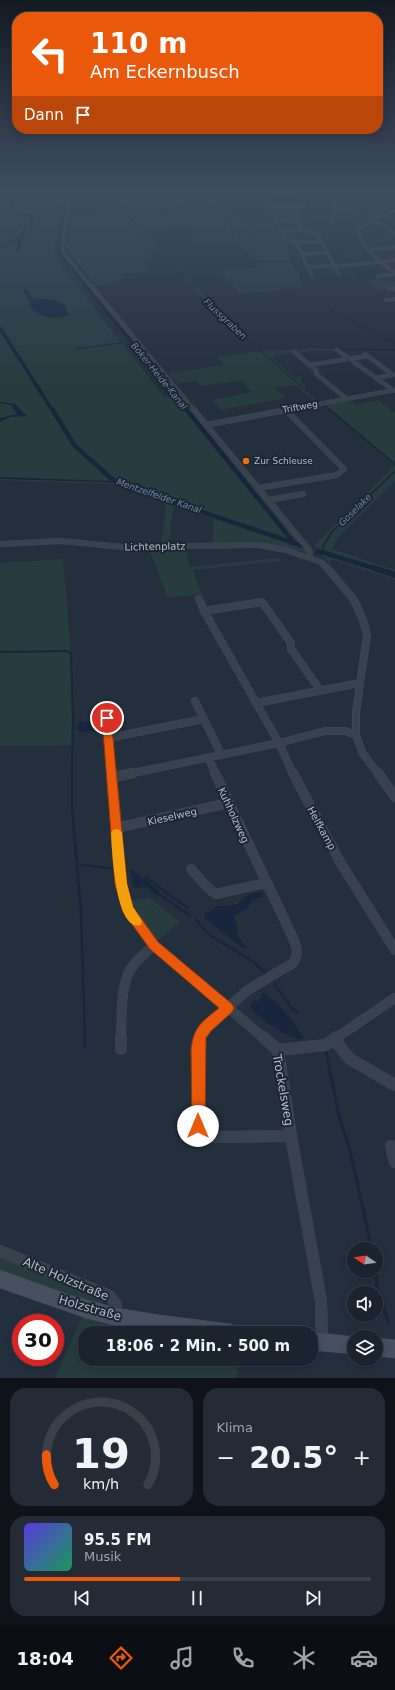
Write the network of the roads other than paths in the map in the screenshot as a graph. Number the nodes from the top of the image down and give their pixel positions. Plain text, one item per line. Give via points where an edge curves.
1 (65, 254) edge
2 (302, 254) edge
3 (328, 254) edge
4 (372, 254) edge
5 (395, 260) edge
6 (380, 263) junction
7 (334, 266) junction
8 (307, 267) junction
9 (395, 273) edge
10 (339, 274) dead end
11 (312, 276) dead end
12 (377, 277) dead end
13 (389, 289) dead end
14 (395, 289) edge
15 (395, 299) edge
16 (386, 300) dead end
17 (337, 350) dead end
18 (294, 352) dead end
19 (362, 352) dead end
20 (367, 356) junction
21 (348, 359) junction
22 (310, 365) junction
23 (375, 378) junction
24 (392, 391) edge
25 (395, 396) edge
26 (347, 399) junction
27 (286, 410) junction
28 (206, 425) junction
29 (258, 488) junction
30 (303, 494) dead end
31 (268, 500) junction
32 (0, 544) edge
33 (310, 557) junction
34 (199, 599) dead end
35 (204, 611) junction
36 (360, 683) junction
37 (320, 690) junction
38 (195, 700) dead end
39 (256, 703) junction
40 (107, 718) dead end
41 (204, 719) junction
42 (356, 735) junction
43 (108, 738) junction
44 (279, 743) junction
45 (221, 754) junction
46 (208, 758) junction
47 (112, 778) junction
48 (395, 797) edge
49 (229, 803) junction
50 (116, 828) junction
51 (191, 869) dead end
52 (266, 883) junction
53 (154, 945) junction
54 (395, 950) edge
55 (395, 998) edge
56 (228, 1008) junction
57 (334, 1039) junction
58 (121, 1049) dead end
59 (278, 1050) junction
60 (395, 1085) edge
61 (291, 1136) junction
62 (391, 1146) dead end
63 (395, 1162) edge
64 (0, 1251) edge
65 (0, 1279) edge
66 (116, 1317) junction
67 (174, 1326) edge
68 (318, 1326) edge
69 (318, 1341) edge
70 (347, 1344) edge
71 (383, 1348) edge
72 (395, 1349) edge

1 - 28 street
2 - 8 street
3 - 7 street
4 - 6 street
5 - 6 street
6 - 7 street
6 - 9 street
7 - 8 street
7 - 10 street
8 - 11 street
9 - 12 street
13 - 14 street
15 - 16 street
17 - 21 street
18 - 22 street
19 - 20 street
20 - 21 street
20 - 23 street via 393,375
21 - 22 street
21 - 23 street
22 - 26 street via 317,370 316,374
23 - 24 street
24 - 25 street
24 - 26 street, Triftweg
26 - 27 street, Triftweg
27 - 28 street, Triftweg
27 - 29 street via 344,470 337,475
28 - 29 street
29 - 31 street
30 - 31 street
31 - 33 street via 310,550
32 - 33 street, Lichtenplatz via 62,541 122,547 260,545
33 - 36 street via 325,566 354,600 359,610 367,635
34 - 35 street, Helfkamp
35 - 37 street via 262,602
35 - 39 street, Helfkamp
36 - 37 street
36 - 42 street
37 - 39 street
38 - 41 street
39 - 44 street, Helfkamp
40 - 43 street
41 - 43 street
41 - 45 street
42 - 44 street via 345,731 324,731
42 - 48 street via 362,752
43 - 47 street
44 - 45 street
44 - 54 street, Helfkamp via 301,791
45 - 46 street
46 - 47 street
46 - 49 street, Kuhholzweg
47 - 50 street
49 - 50 street, Kieselweg
49 - 52 street, Kuhholzweg
50 - 53 street via 121,884 127,908
51 - 52 street via 216,894
52 - 56 street, Kuhholzweg via 298,953 296,959 248,990
53 - 56 street
53 - 58 street via 138,960 126,982
55 - 57 street
56 - 59 street, Trockelsweg
56 - 61 street, Trockelsweg via 199,1036 200,1133 212,1137
57 - 59 street via 326,1045
57 - 60 street via 350,1059
59 - 61 street, Trockelsweg
61 - 68 street, Trockelsweg via 321,1301
62 - 63 street
64 - 66 street, Alte Holzstraße via 110,1296 116,1301
65 - 66 main road, Holzstraße
66 - 67 main road, Holzstraße
69 - 70 main road
71 - 72 main road

